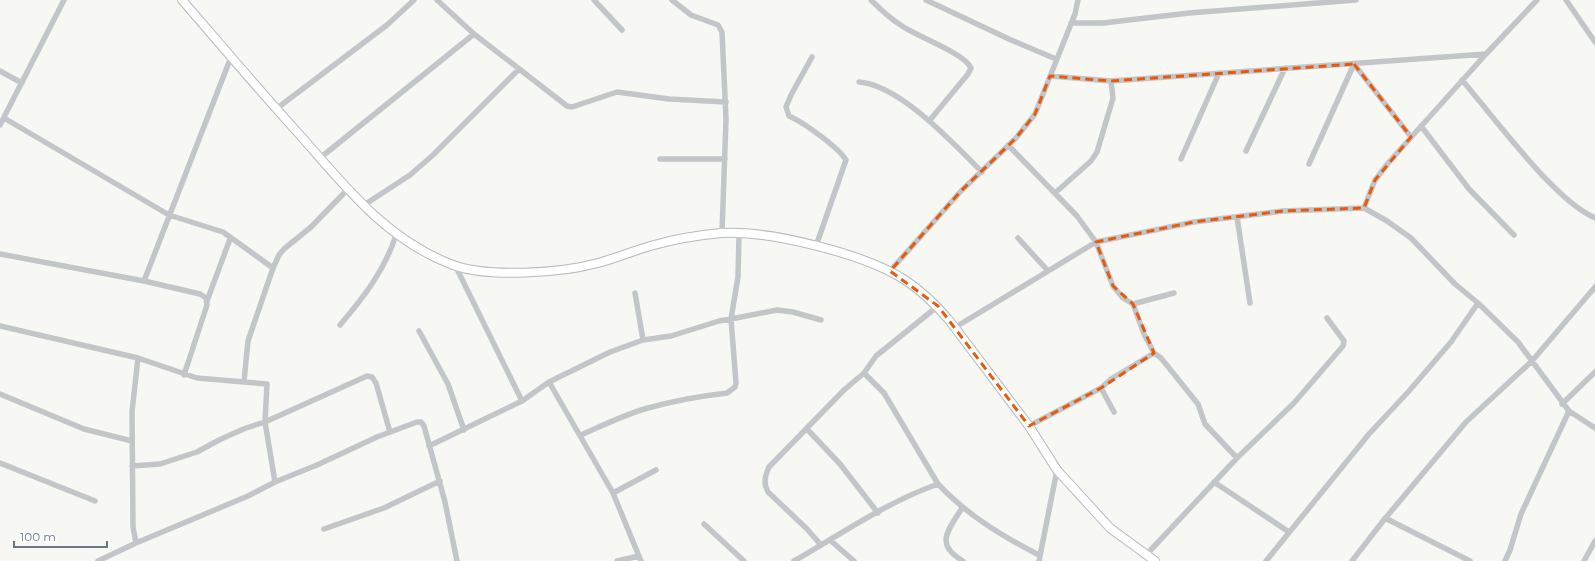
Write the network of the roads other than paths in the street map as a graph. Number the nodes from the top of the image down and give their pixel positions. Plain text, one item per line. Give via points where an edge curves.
1 (64, 0) edge
2 (182, 0) edge
3 (414, 0) edge
4 (438, 0) edge
5 (594, 0) edge
6 (672, 0) edge
7 (871, 0) edge
8 (926, 0) edge
9 (1078, 0) edge
10 (1356, 0) edge
11 (1537, 0) edge
12 (1566, 0) edge
13 (1071, 24) junction
14 (622, 30) dead end
15 (474, 34) junction
16 (1595, 42) edge
17 (1486, 54) junction
18 (231, 57) junction
19 (812, 57) dead end
20 (1056, 59) junction
21 (1354, 64) junction
22 (1285, 68) junction
23 (518, 69) junction
24 (0, 71) edge
25 (1219, 73) junction
26 (1050, 76) junction
27 (1462, 80) junction
28 (1111, 81) junction
29 (860, 82) dead end
30 (22, 83) junction
31 (726, 102) junction
32 (276, 109) junction
33 (4, 118) junction
34 (930, 120) junction
35 (0, 125) edge
36 (1421, 126) junction
37 (1411, 137) junction
38 (1008, 145) junction
39 (1246, 151) dead end
40 (320, 158) junction
41 (660, 158) dead end
42 (725, 159) junction
43 (1182, 159) dead end
44 (1309, 164) dead end
45 (982, 172) junction
46 (348, 189) junction
47 (1055, 193) junction
48 (364, 206) junction
49 (1364, 208) junction
50 (169, 215) junction
51 (1237, 217) junction
52 (1595, 218) edge
53 (722, 233) junction
54 (739, 234) junction
55 (396, 235) junction
56 (1514, 235) dead end
57 (1018, 238) dead end
58 (230, 239) junction
59 (1096, 242) junction
60 (816, 246) junction
61 (0, 254) edge
62 (456, 266) junction
63 (273, 268) junction
64 (890, 271) junction
65 (1048, 271) junction
66 (144, 281) junction
67 (1595, 287) edge
68 (635, 293) dead end
69 (1174, 293) dead end
70 (207, 301) junction
71 (1250, 303) dead end
72 (1478, 303) junction
73 (1133, 304) junction
74 (938, 306) junction
75 (1327, 318) dead end
76 (731, 319) junction
77 (821, 320) dead end
78 (340, 325) dead end
79 (0, 326) edge
80 (954, 328) junction
81 (419, 331) dead end
82 (643, 340) junction
83 (1154, 353) junction
84 (138, 358) junction
85 (1532, 361) junction
86 (1595, 372) edge
87 (864, 373) junction
88 (184, 374) junction
89 (244, 381) junction
90 (549, 382) junction
91 (1101, 388) junction
92 (0, 394) edge
93 (522, 401) junction
94 (1562, 404) junction
95 (1569, 411) junction
96 (1114, 412) dead end
97 (265, 422) junction
98 (1029, 426) junction
99 (1595, 428) edge
100 (808, 429) junction
101 (464, 430) junction
102 (390, 432) junction
103 (581, 435) junction
104 (132, 441) junction
105 (429, 446) junction
106 (1237, 458) junction
107 (0, 464) edge
108 (132, 466) junction
109 (656, 470) dead end
110 (1057, 470) junction
111 (440, 481) junction
112 (274, 482) junction
113 (1214, 482) junction
114 (938, 484) junction
115 (613, 493) junction
116 (95, 501) dead end
117 (962, 508) junction
118 (878, 513) junction
119 (1385, 518) junction
120 (704, 524) dead end
121 (324, 529) dead end
122 (1289, 532) junction
123 (830, 540) junction
124 (1595, 542) edge
125 (136, 543) junction
126 (821, 545) junction
127 (1146, 555) junction
128 (1039, 558) edge
129 (640, 559) edge
130 (98, 561) edge
131 (457, 561) edge
132 (617, 561) edge
133 (744, 561) edge
134 (794, 561) edge
135 (854, 561) edge
136 (963, 561) edge
137 (1155, 561) edge
138 (1266, 561) edge
139 (1352, 561) edge
140 (1470, 561) edge
141 (1504, 561) edge
142 (1584, 561) edge

1 - 30 street
2 - 18 street
3 - 32 street via 388,26
4 - 15 street
5 - 14 street
6 - 31 street via 691,15 720,27 723,38
7 - 34 street via 903,27 956,55 971,68
8 - 20 street
9 - 13 street
10 - 13 street
11 - 17 street
12 - 16 street
13 - 20 street
15 - 23 street
15 - 40 street
17 - 21 street
17 - 27 street
18 - 32 street
18 - 50 street
19 - 60 street via 786,107 789,116 835,147 846,160
20 - 26 street
21 - 22 street
21 - 37 street
21 - 44 street
22 - 25 street
22 - 39 street
23 - 31 street via 562,103 572,107 616,92 668,99
23 - 48 street via 427,160 406,178
24 - 30 street
25 - 28 street
25 - 43 street
26 - 28 street
26 - 38 street via 1035,114
27 - 36 street
27 - 52 street via 1520,151 1564,197 1582,212
28 - 47 street via 1113,98 1097,152 1091,161
29 - 34 street via 880,87
30 - 33 street
31 - 42 street
32 - 40 street
33 - 35 street
33 - 50 street
34 - 45 street
36 - 37 street
36 - 56 street via 1469,189
37 - 49 street via 1375,180
38 - 45 street
38 - 47 street
40 - 46 street
41 - 42 street
42 - 53 street
45 - 64 street via 961,191
46 - 48 street
46 - 63 street via 311,227 284,249
47 - 59 street via 1077,216
48 - 55 street
49 - 51 street
49 - 72 street via 1411,238 1455,284
50 - 58 street via 223,232
50 - 66 street
51 - 59 street via 1194,222
51 - 71 street
53 - 54 street
53 - 62 street via 654,245 598,263 555,271 506,272
54 - 60 street
54 - 76 street via 738,277
55 - 62 street via 431,256
55 - 78 street via 388,258 370,287
57 - 65 street
58 - 63 street
58 - 70 street
59 - 65 street
59 - 73 street via 1113,286 1123,298
60 - 64 street via 859,258
61 - 66 street
62 - 93 street
63 - 89 street via 248,340
64 - 74 street via 906,280
65 - 80 street
66 - 70 street via 200,294
67 - 85 street
68 - 82 street
69 - 73 street
70 - 88 street
72 - 85 street via 1518,342
72 - 122 street via 1451,342 1369,434
73 - 83 street
74 - 80 street
74 - 87 street via 876,356
75 - 106 street via 1344,341 1343,346 1294,403
76 - 77 street via 777,310
76 - 82 street via 671,336
76 - 103 street via 736,383 732,390 651,407 623,416
79 - 84 street
80 - 98 street
81 - 101 street via 448,384
82 - 90 street via 610,352
83 - 91 street
83 - 106 street via 1161,358 1198,404 1205,424
84 - 88 street
84 - 104 street via 133,394
85 - 94 street
85 - 119 street via 1466,422
86 - 94 street
87 - 100 street via 844,390
87 - 114 street via 884,394
88 - 89 street via 206,379
89 - 97 street via 267,384
90 - 93 street
90 - 103 street
91 - 96 street
91 - 98 street
92 - 104 street via 84,429
93 - 101 street
94 - 95 street
95 - 99 street
95 - 141 street via 1521,514
97 - 102 street via 367,376 372,377 376,383
97 - 108 street via 221,439 197,452 160,464
97 - 112 street
98 - 110 street
100 - 118 street via 840,464
100 - 126 street via 769,468 764,481 768,492
101 - 105 street
102 - 105 street via 421,422
102 - 112 street
103 - 115 street
104 - 108 street
105 - 111 street
106 - 113 street
107 - 116 street
108 - 125 street via 133,527
109 - 115 street
110 - 127 street via 1110,528
110 - 128 street
111 - 121 street via 384,508
111 - 131 street
112 - 125 street via 248,496
113 - 122 street
113 - 127 street
114 - 117 street
114 - 118 street
115 - 129 street
117 - 128 street
117 - 136 street via 945,541 952,554
118 - 123 street
119 - 139 street
119 - 140 street
120 - 133 street
122 - 138 street
123 - 126 street
123 - 135 street
124 - 142 street
125 - 130 street
126 - 134 street
127 - 137 street
129 - 132 street

